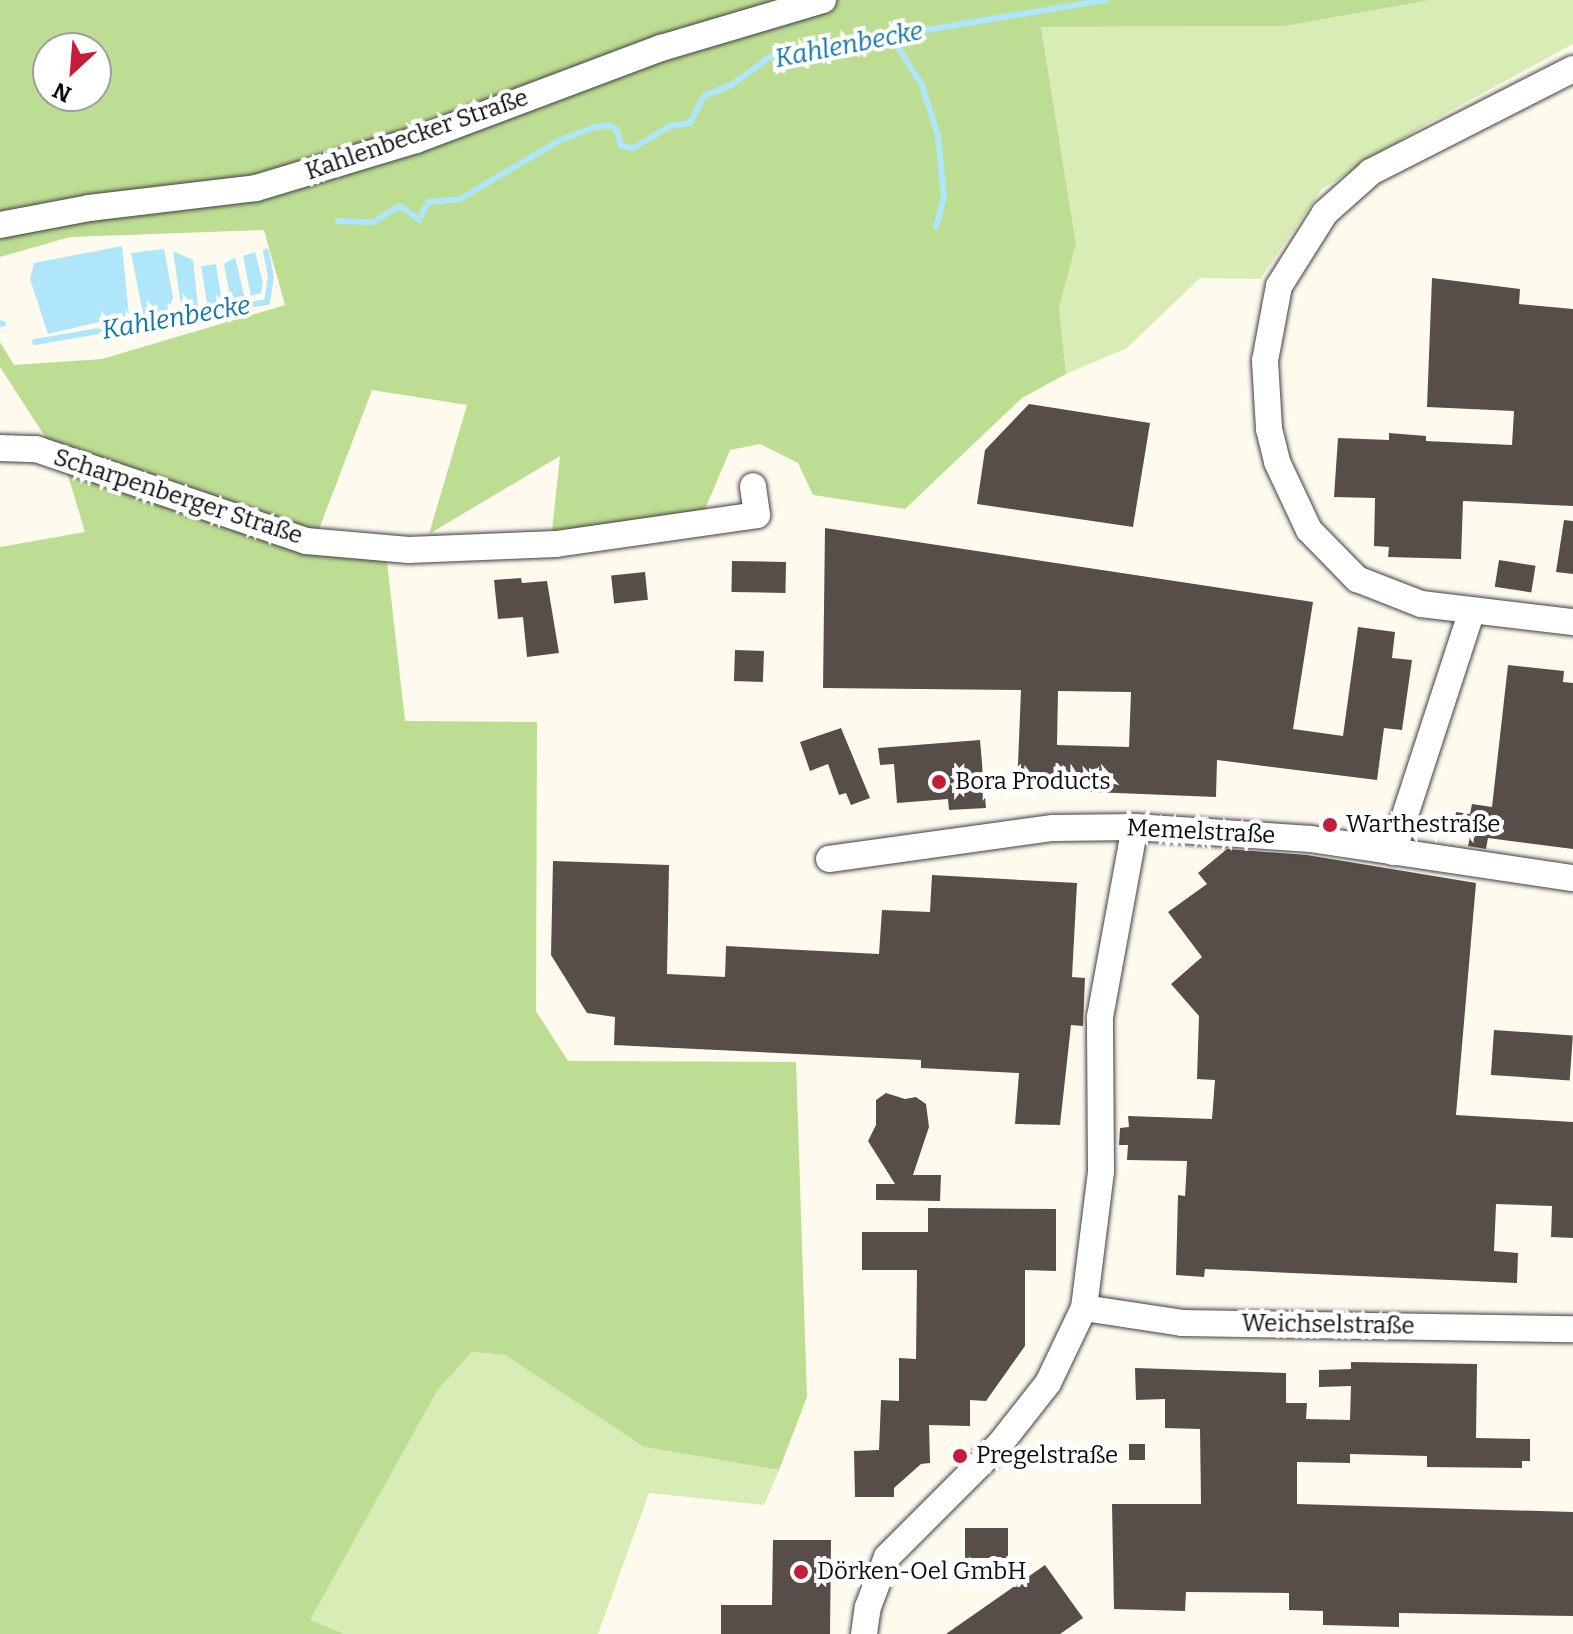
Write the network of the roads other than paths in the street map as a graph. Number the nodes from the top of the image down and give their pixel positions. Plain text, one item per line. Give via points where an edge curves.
1 (823, 0) edge
2 (1573, 69) edge
3 (0, 225) edge
4 (0, 448) edge
5 (753, 486) dead end
6 (1472, 611) junction
7 (1573, 622) edge
8 (1135, 827) junction
9 (1393, 852) junction
10 (829, 859) dead end
11 (1573, 878) edge
12 (1084, 1308) junction
13 (1573, 1329) edge
14 (864, 1634) edge

1 - 3 street, Kahlenbecker Straße via 661,48 416,140 256,188
2 - 6 street via 1371,172 1325,213 1293,258 1271,323 1265,361 1269,429 1277,462 1309,530 1357,579 1391,596
4 - 5 street, Scharpenberger Straße via 36,449 306,541 409,550 556,544 757,515
6 - 7 street
6 - 9 street
8 - 9 street, Memelstraße via 1311,839
8 - 10 street, Memelstraße via 1053,828
8 - 12 street via 1100,1017 1100,1194
9 - 11 street, Memelstraße
12 - 13 street, Weichselstraße via 1182,1323
12 - 14 street via 1048,1383 1000,1444 887,1557

